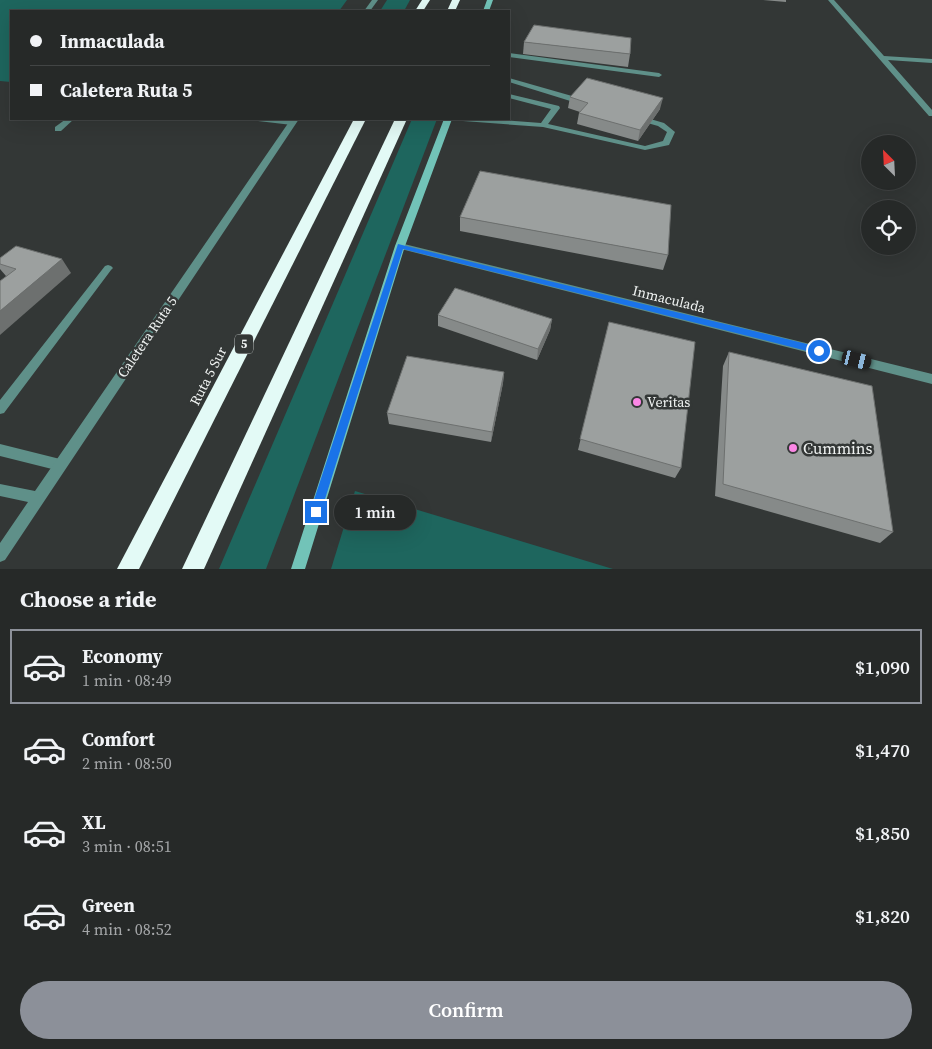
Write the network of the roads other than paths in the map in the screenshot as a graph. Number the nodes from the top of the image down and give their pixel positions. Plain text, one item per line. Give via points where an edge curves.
1 (831, 0) edge
2 (510, 55) edge
3 (882, 58) junction
4 (932, 61) edge
5 (659, 75) dead end
6 (510, 80) edge
7 (510, 96) edge
8 (595, 105) edge
9 (932, 114) edge
10 (632, 116) edge
11 (69, 120) edge
12 (276, 120) edge
13 (359, 120) edge
14 (402, 120) edge
15 (448, 120) edge
16 (476, 120) edge
17 (293, 121) edge
18 (543, 125) junction
19 (58, 129) dead end
20 (400, 246) junction
21 (108, 268) dead end
22 (932, 379) edge
23 (0, 409) edge
24 (0, 450) edge
25 (60, 465) junction
26 (0, 490) edge
27 (38, 498) junction
28 (0, 555) edge
29 (128, 569) edge
30 (193, 569) edge
31 (298, 569) edge

1 - 3 street
2 - 5 street
3 - 4 street
3 - 9 street
6 - 8 street
7 - 18 street via 556,108
10 - 18 street via 665,126 671,132 670,136 662,145 644,148
11 - 19 street
12 - 17 street
13 - 29 highway, Ruta 5 Sur / 5
14 - 30 highway
15 - 20 street
16 - 18 street
17 - 25 street, Caletera Ruta 5
20 - 22 street, Inmaculada
20 - 31 street
21 - 23 street
24 - 25 street
25 - 27 street, Caletera Ruta 5
26 - 27 street
27 - 28 street, Caletera Ruta 5

